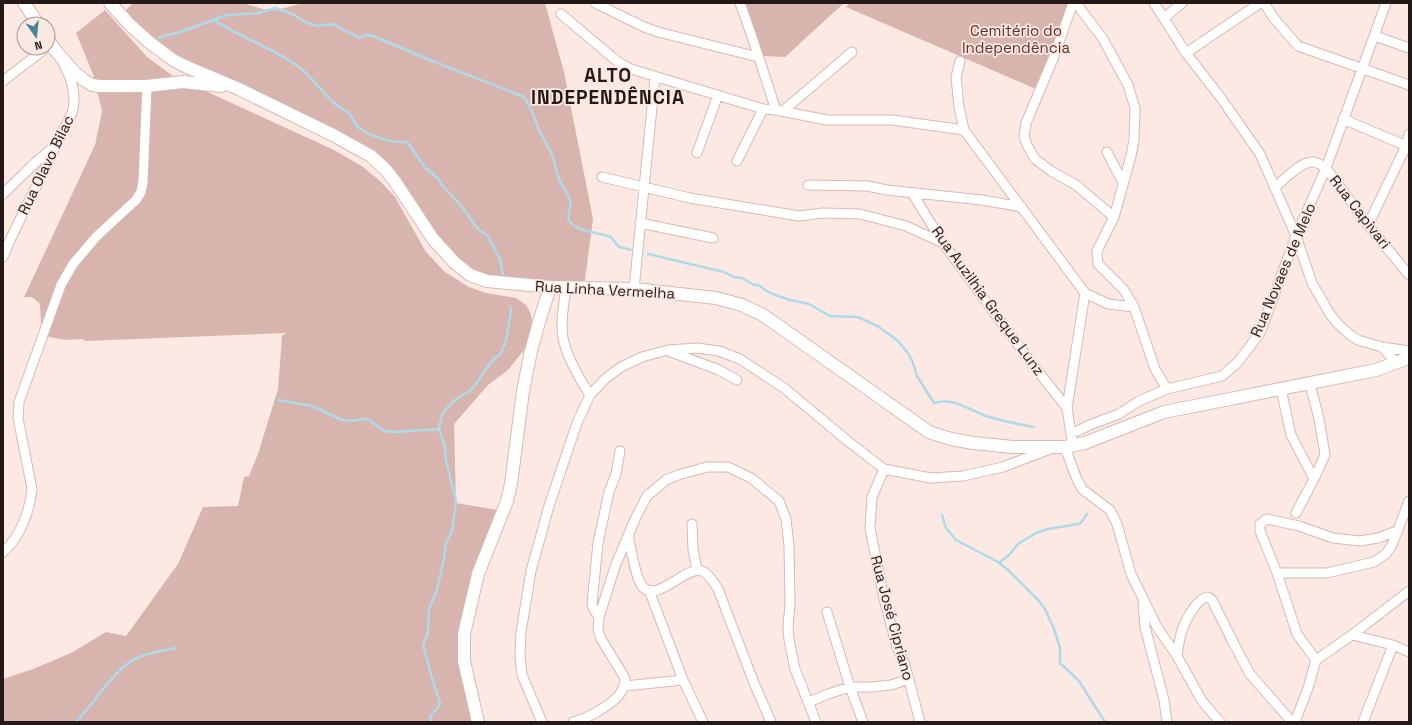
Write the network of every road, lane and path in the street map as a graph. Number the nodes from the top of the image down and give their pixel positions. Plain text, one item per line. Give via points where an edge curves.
1 (24, 3) edge
2 (110, 3) edge
3 (595, 3) edge
4 (740, 3) edge
5 (1073, 3) edge
6 (1076, 3) edge
7 (1154, 3) edge
8 (1182, 3) edge
9 (1260, 3) edge
10 (1264, 3) edge
11 (1386, 3) edge
12 (561, 14) dead end
13 (33, 16) edge
14 (1164, 18) junction
15 (1375, 36) junction
16 (1409, 48) edge
17 (56, 52) edge
18 (852, 52) dead end
19 (1186, 53) junction
20 (37, 56) edge
21 (56, 56) edge
22 (758, 57) junction
23 (960, 61) dead end
24 (1362, 68) junction
25 (655, 77) junction
26 (3, 82) edge
27 (1409, 85) edge
28 (147, 86) junction
29 (239, 90) junction
30 (718, 95) junction
31 (763, 109) junction
32 (780, 110) junction
33 (1343, 119) junction
34 (964, 130) junction
35 (1409, 134) edge
36 (58, 142) junction
37 (1408, 146) edge
38 (1107, 152) dead end
39 (696, 153) dead end
40 (737, 161) dead end
41 (1326, 168) junction
42 (602, 177) dead end
43 (1123, 183) junction
44 (808, 185) dead end
45 (644, 186) junction
46 (1275, 187) junction
47 (912, 193) junction
48 (3, 194) edge
49 (1022, 207) junction
50 (1114, 217) junction
51 (640, 223) junction
52 (1368, 225) junction
53 (1296, 236) junction
54 (714, 238) dead end
55 (943, 243) junction
56 (3, 257) edge
57 (1409, 275) edge
58 (550, 287) junction
59 (566, 287) junction
60 (634, 289) junction
61 (1085, 293) junction
62 (1134, 307) junction
63 (1382, 347) junction
64 (668, 350) junction
65 (1409, 351) edge
66 (1409, 358) edge
67 (1396, 363) junction
68 (737, 380) dead end
69 (1310, 384) junction
70 (1282, 389) junction
71 (1167, 390) junction
72 (590, 395) junction
73 (1067, 408) junction
74 (1070, 442) junction
75 (1051, 448) junction
76 (620, 451) dead end
77 (884, 469) junction
78 (1314, 479) junction
79 (1409, 501) edge
80 (1296, 513) dead end
81 (692, 524) dead end
82 (1397, 531) junction
83 (628, 535) junction
84 (3, 552) edge
85 (697, 570) junction
86 (1277, 573) junction
87 (648, 590) junction
88 (1409, 591) edge
89 (1143, 599) junction
90 (827, 612) dead end
91 (599, 617) junction
92 (1352, 635) junction
93 (1393, 645) junction
94 (1409, 652) edge
95 (1177, 656) junction
96 (1316, 660) junction
97 (909, 679) junction
98 (683, 680) junction
99 (625, 686) junction
100 (850, 687) junction
101 (809, 702) junction
102 (478, 722) edge
103 (542, 722) edge
104 (573, 722) edge
105 (703, 722) edge
106 (772, 722) edge
107 (816, 722) edge
108 (863, 722) edge
109 (920, 722) edge
110 (1167, 722) edge
111 (1220, 722) edge
112 (1293, 722) edge
113 (1363, 722) edge

1 - 13 street
2 - 29 street via 149,42 173,60
3 - 22 street via 658,32
4 - 22 street
5 - 50 street via 1026,123 1024,136 1035,159 1076,185
6 - 43 street via 1104,39 1128,85 1135,108 1134,140
7 - 14 street
8 - 14 street
9 - 19 street
10 - 24 street via 1298,46
11 - 15 street, Rua Novaes de Melo
12 - 25 street via 618,62
14 - 19 street
15 - 16 street
15 - 24 street, Rua Novaes de Melo
17 - 28 street via 75,73 92,85
18 - 32 street
19 - 46 street via 1260,154
20 - 26 street
21 - 36 street, Rua Olavo Bilac via 71,80 75,98 72,113
22 - 32 street
23 - 34 street via 956,77
24 - 27 street
24 - 33 street, Rua Novaes de Melo
25 - 30 street
25 - 45 street
28 - 29 street via 194,82
28 - 84 street via 141,192 73,264 61,285 19,402 18,418 32,489 29,508 17,535
29 - 58 street, Rua Linha Vermelha via 334,135 371,156 396,183 433,239 455,264 470,275 488,281
30 - 31 street
30 - 39 street
31 - 32 street
31 - 40 street
32 - 34 street via 827,120 892,120
33 - 37 street
33 - 41 street, Rua Novaes de Melo
34 - 49 street
35 - 37 street
36 - 48 street
36 - 56 street, Rua Olavo Bilac
37 - 52 street
38 - 43 street
41 - 46 street via 1312,162 1300,166
41 - 52 street, Rua Capivari
41 - 53 street, Rua Novaes de Melo
42 - 45 street
43 - 50 street
44 - 47 street via 867,186
45 - 51 street
45 - 55 street via 690,198 799,216 823,213 860,214 906,226
46 - 53 street
47 - 49 street
47 - 55 street, Rua Auzilhia Greque Lunz
49 - 61 street
50 - 62 street via 1096,251 1098,264 1124,290
51 - 54 street
51 - 60 street
52 - 57 street, Rua Capivari
53 - 63 street via 1312,283 1330,314 1358,340
53 - 71 street, Rua Novaes de Melo via 1260,333 1238,362 1222,376
55 - 73 street, Rua Auzilhia Greque Lunz
58 - 59 street, Rua Linha Vermelha
58 - 102 street via 531,351 507,501 478,574 464,634 464,661
59 - 60 street, Rua Linha Vermelha
59 - 72 street via 563,338 574,368
60 - 75 street, Rua Linha Vermelha via 716,298 742,305 763,315 929,432 973,443
61 - 62 street via 1108,304
61 - 73 street
62 - 71 street via 1156,369
63 - 65 street
63 - 67 street
64 - 68 street
64 - 72 street via 642,357 621,367
64 - 77 street via 697,348 720,351 740,358 784,388
66 - 67 street, Rua Linha Vermelha
67 - 69 street, Rua Linha Vermelha via 1376,370
69 - 70 street, Rua Linha Vermelha
69 - 78 street via 1325,455
70 - 74 street, Rua Linha Vermelha via 1164,412 1085,443
70 - 78 street via 1291,435
71 - 74 street, Rua Novaes de Melo via 1139,401 1119,414 1092,424
72 - 103 street via 577,423 530,570 520,656 522,675
73 - 74 street
74 - 75 street, Rua Linha Vermelha
74 - 89 street via 1076,477 1082,489 1110,510 1117,524 1131,574
75 - 77 street via 1003,467 963,476 931,478
76 - 91 street via 616,474 608,492 598,543 592,604
77 - 97 street, Rua José Cipriano via 872,497 870,528 884,599
78 - 80 street
79 - 82 street
81 - 85 street
82 - 86 street via 1386,554 1374,562 1327,573
82 - 86 street via 1360,541 1333,538 1299,526 1267,520 1260,524 1260,531
83 - 87 street via 636,571 641,584
83 - 91 street
83 - 101 street via 647,496 666,480 707,467 728,467 752,478 779,501 786,519 789,546 789,640 795,669
85 - 87 street via 661,589
85 - 106 street via 708,575 718,589 754,683
86 - 96 street via 1297,634
87 - 98 street
88 - 92 street
89 - 95 street via 1157,627
89 - 110 street via 1145,627 1164,700
90 - 100 street
91 - 99 street via 598,629 601,639 625,678
92 - 93 street
92 - 96 street
93 - 94 street
93 - 113 street
95 - 111 street via 1202,701
95 - 112 street via 1181,634 1191,613 1201,600 1208,597 1212,600 1250,674
96 - 112 street via 1308,688
97 - 100 street via 891,685
97 - 109 street, Rua José Cipriano
98 - 99 street
98 - 105 street
99 - 104 street via 618,696 600,710
100 - 101 street
100 - 108 street
101 - 107 street

